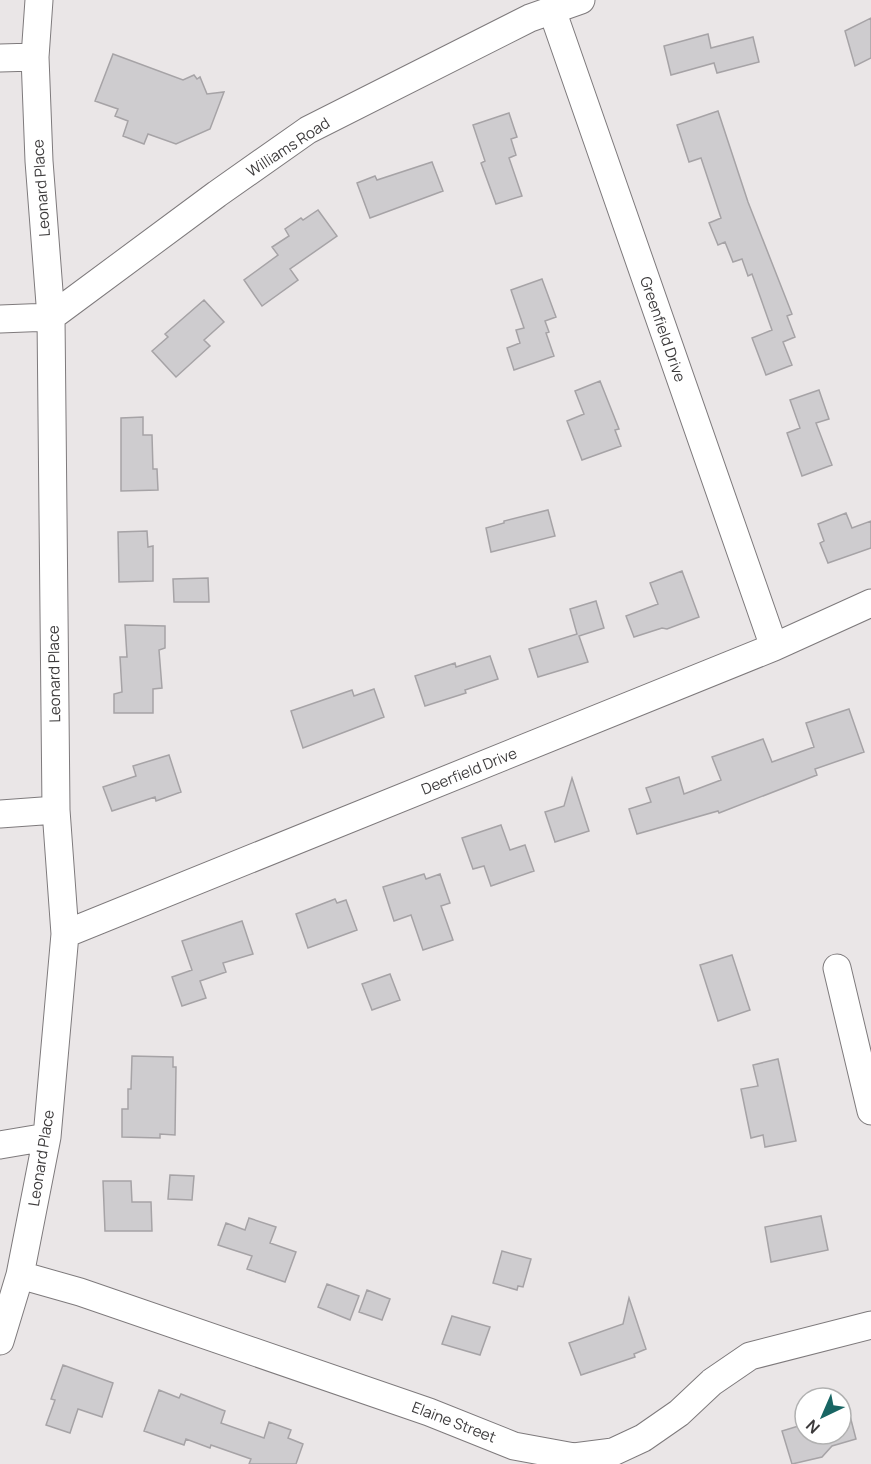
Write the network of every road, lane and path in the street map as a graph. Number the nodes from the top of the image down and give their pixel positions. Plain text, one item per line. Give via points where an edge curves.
1 (39, 0) edge
2 (581, 0) edge
3 (536, 9) edge
4 (34, 57) junction
5 (0, 58) edge
6 (51, 317) junction
7 (0, 319) edge
8 (871, 603) edge
9 (774, 647) junction
10 (56, 810) junction
11 (0, 814) edge
12 (65, 934) junction
13 (837, 968) dead end
14 (871, 1111) edge
15 (47, 1137) junction
16 (0, 1145) edge
17 (20, 1275) junction
18 (871, 1325) edge
19 (0, 1341) edge

1 - 4 street, Leonard Place
2 - 3 street, Williams Road
3 - 6 street, Williams Road via 308,130
3 - 9 street, Greenfield Drive
4 - 5 street
4 - 6 street, Leonard Place
6 - 7 street
6 - 10 street, Leonard Place
8 - 9 street, Deerfield Drive
9 - 12 street, Deerfield Drive
10 - 11 street
10 - 12 street, Leonard Place
12 - 15 street, Leonard Place
13 - 14 street
15 - 16 street
15 - 17 street, Leonard Place
17 - 18 street, Elaine Street via 418,1408 514,1446 574,1457 613,1452 643,1438 750,1356
17 - 19 street, Leonard Place

